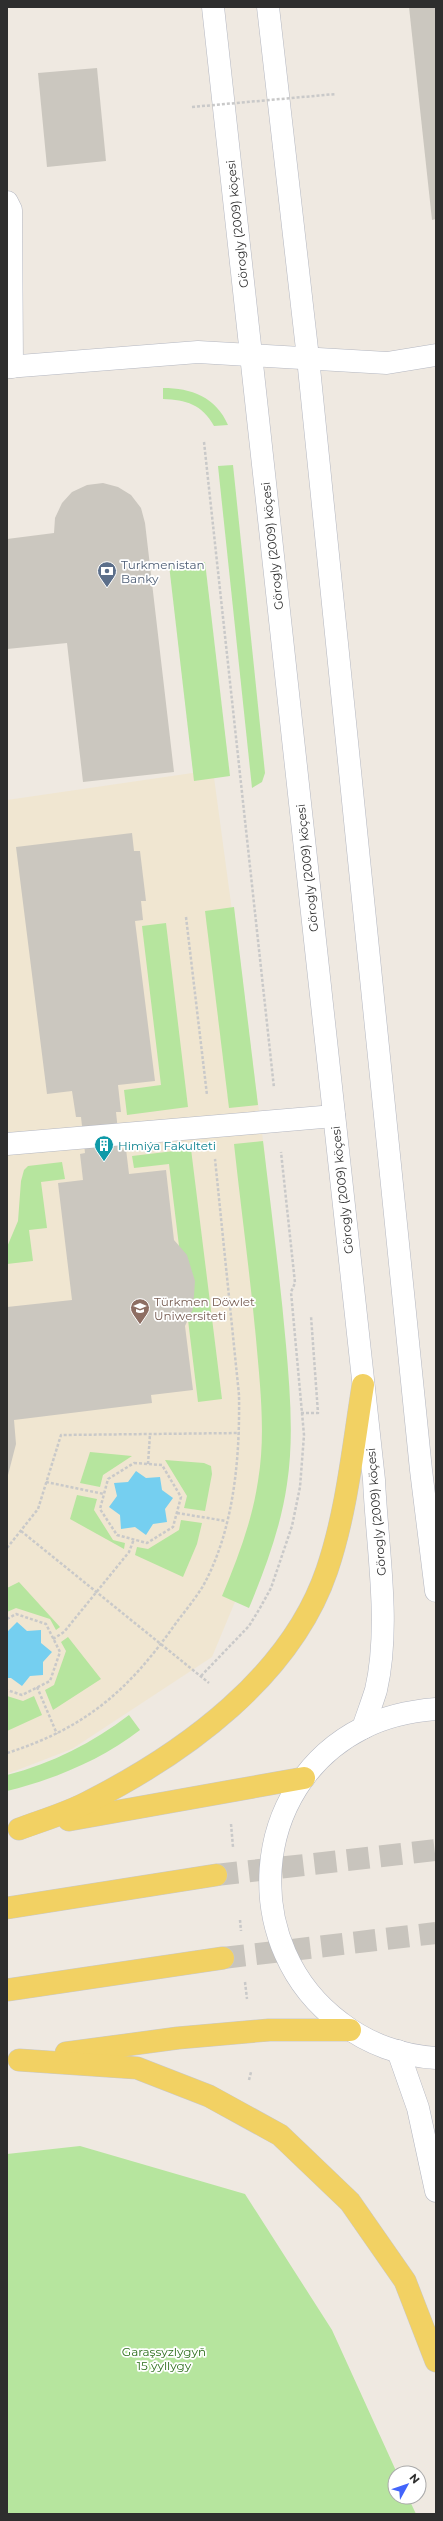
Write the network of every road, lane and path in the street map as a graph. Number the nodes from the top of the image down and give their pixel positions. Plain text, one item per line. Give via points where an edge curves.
1 (213, 7) edge
2 (268, 7) edge
3 (336, 94) dead end
4 (278, 99) junction
5 (224, 104) junction
6 (192, 106) dead end
7 (7, 202) edge
8 (251, 354) junction
9 (436, 354) edge
10 (308, 358) junction
11 (10, 367) edge
12 (204, 442) dead end
13 (186, 917) dead end
14 (334, 1116) junction
15 (277, 1121) junction
16 (211, 1126) junction
17 (7, 1144) edge
18 (311, 1316) dead end
19 (363, 1386) junction
20 (302, 1413) junction
21 (240, 1433) junction
22 (150, 1434) junction
23 (148, 1464) junction
24 (46, 1482) junction
25 (104, 1494) junction
26 (177, 1513) junction
27 (226, 1521) junction
28 (21, 1531) junction
29 (134, 1539) junction
30 (7, 1548) edge
31 (436, 1591) edge
32 (97, 1592) junction
33 (7, 1619) edge
34 (53, 1639) junction
35 (162, 1644) junction
36 (201, 1676) junction
37 (213, 1686) dead end
38 (37, 1688) junction
39 (7, 1690) edge
40 (436, 1709) edge
41 (363, 1728) junction
42 (56, 1734) junction
43 (7, 1753) edge
44 (304, 1778) junction
45 (13, 1830) edge
46 (216, 1875) tunnel mouth
47 (7, 1908) edge
48 (223, 1958) tunnel mouth
49 (7, 1990) edge
50 (350, 2030) junction
51 (398, 2051) junction
52 (436, 2058) edge
53 (13, 2060) edge
54 (436, 2191) edge
55 (436, 2361) edge

1 - 5 street, Görogly (2009) köçesi
2 - 4 street
3 - 4 path, bridge
4 - 5 path, bridge
4 - 10 street
5 - 6 path, bridge
5 - 8 street, Görogly (2009) köçesi
7 - 11 street via 11,210
8 - 10 street
8 - 11 street via 198,352
8 - 14 street, Görogly (2009) köçesi
9 - 10 street via 387,363
10 - 31 street via 420,1462
12 - 15 path
13 - 16 path
14 - 15 street
14 - 19 street, Görogly (2009) köçesi
15 - 16 street
15 - 20 path via 295,1283 291,1292
16 - 17 street
16 - 21 path via 240,1395
18 - 20 path via 318,1413
19 - 41 street, Görogly (2009) köçesi via 383,1588 376,1690
19 - 45 main road via 343,1507 328,1570 314,1603 279,1656 230,1708 167,1756 89,1802
20 - 36 path via 304,1442 300,1487 292,1526 271,1588 249,1626
21 - 22 path
21 - 27 path via 236,1476
22 - 23 path
22 - 24 path via 61,1435
23 - 25 path via 134,1463 108,1478
23 - 26 path via 162,1466 181,1497
24 - 25 path
24 - 28 path via 38,1509
25 - 29 path via 100,1509 117,1535
26 - 27 path
26 - 29 path via 173,1527 147,1543
27 - 35 path via 203,1586
28 - 30 path
28 - 32 path
29 - 32 path via 129,1552
32 - 34 path via 64,1632
32 - 35 path
33 - 34 path via 16,1614 46,1624
34 - 38 path via 60,1652 50,1681
35 - 36 path
35 - 42 path via 115,1697 86,1718
36 - 37 path
38 - 39 path via 22,1695
38 - 42 path
40 - 41 street via 412,1711
41 - 44 street via 321,1758
42 - 43 path
44 - 45 main road
44 - 50 street via 279,1824 272,1849 270,1901 283,1952 295,1975 329,2015
46 - 47 main road
48 - 49 main road
50 - 51 street via 373,2043
50 - 53 main road via 269,2030 178,2038
51 - 52 street
51 - 54 street via 418,2108
53 - 55 main road via 137,2068 209,2096 280,2135 350,2202 401,2275

